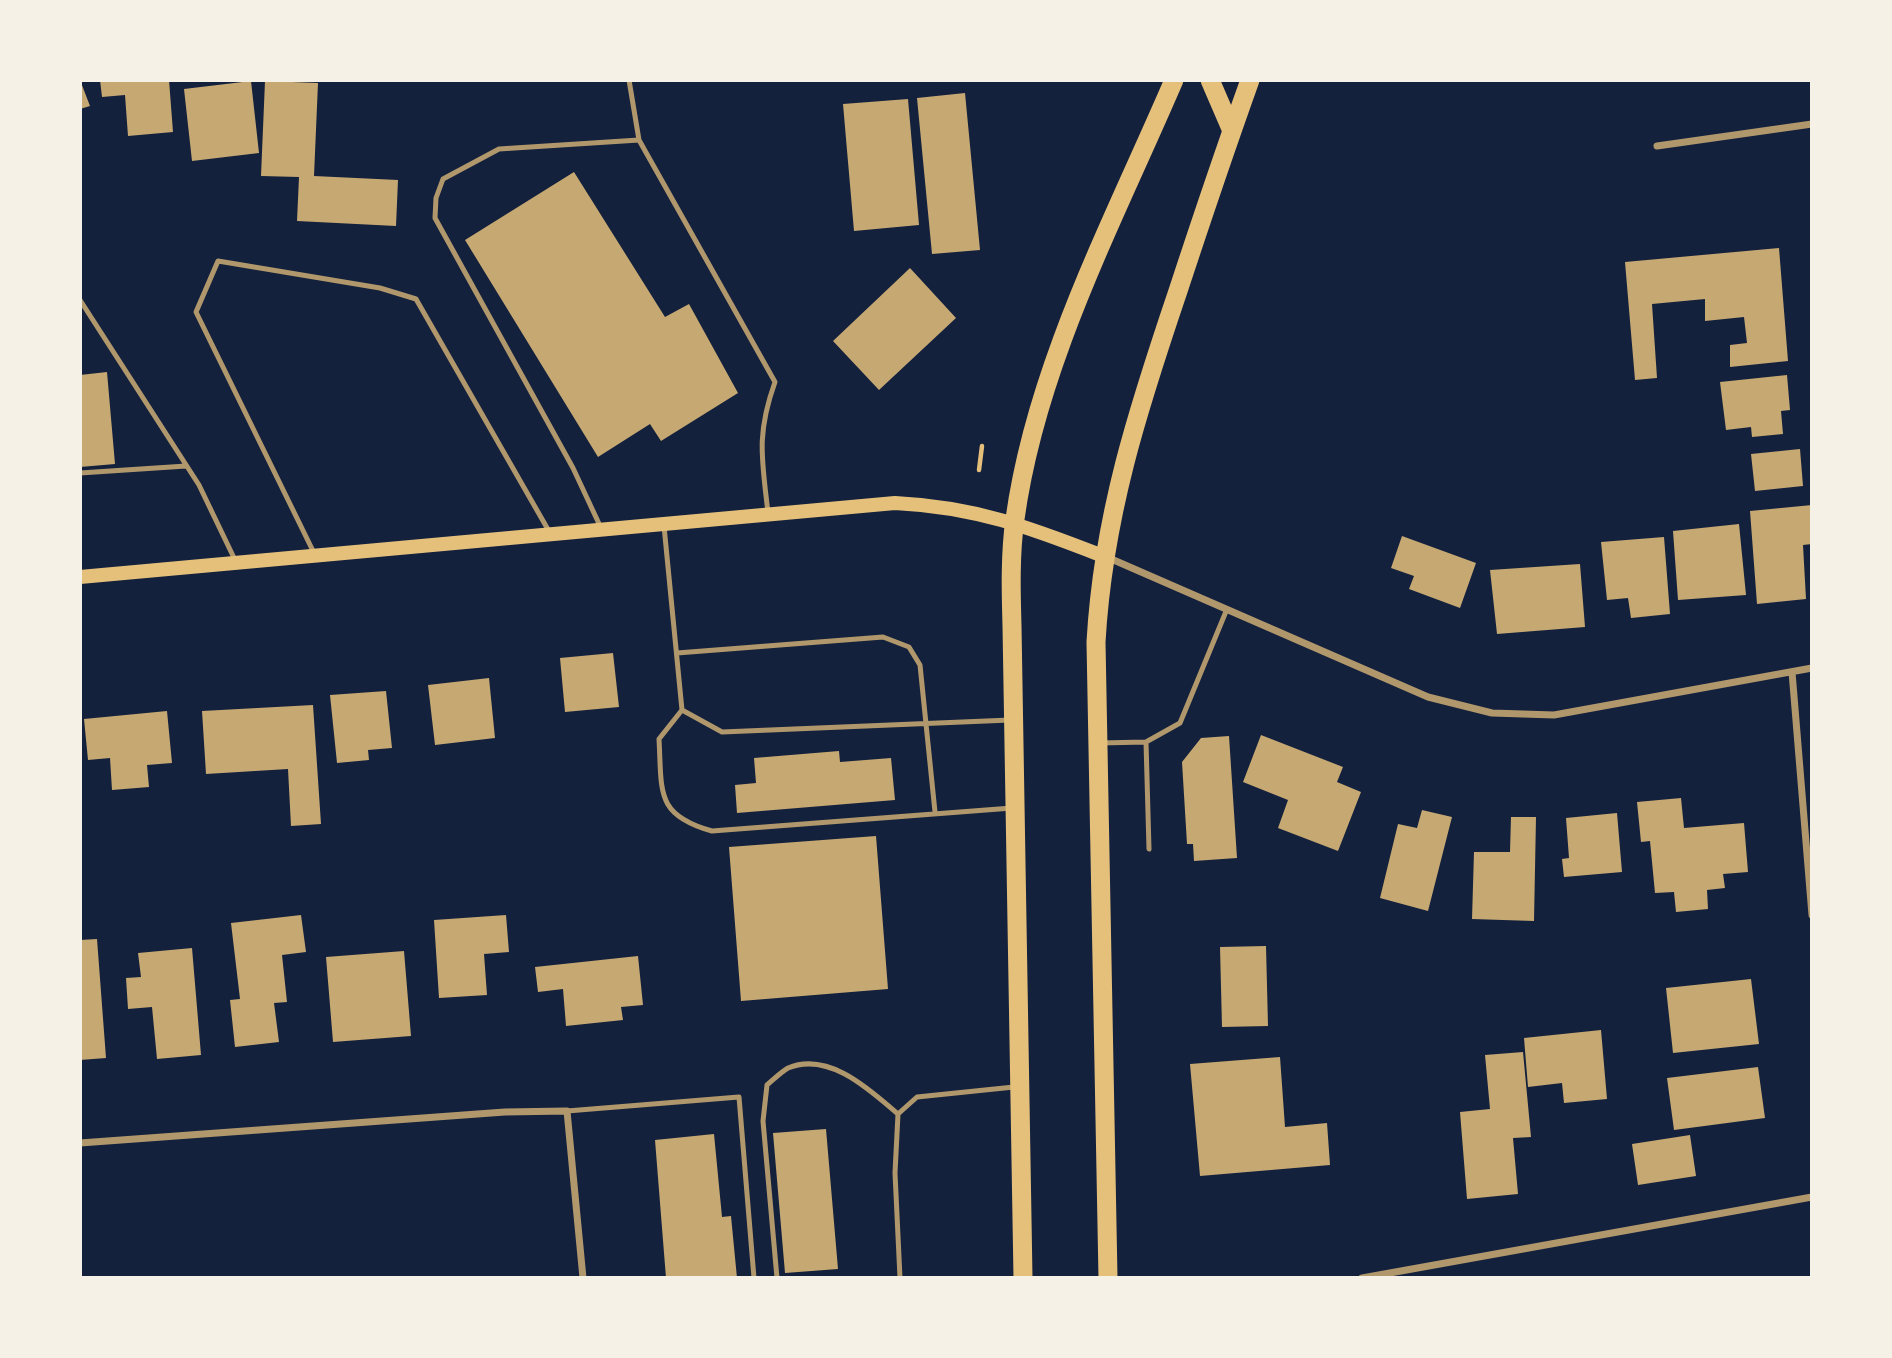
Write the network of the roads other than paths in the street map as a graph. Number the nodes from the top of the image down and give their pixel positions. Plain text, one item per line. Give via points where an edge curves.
1 (629, 80) edge
2 (1174, 80) edge
3 (1210, 80) edge
4 (1250, 80) edge
5 (1811, 124) edge
6 (1232, 131) junction
7 (639, 140) junction
8 (1657, 146) dead end
9 (80, 300) edge
10 (186, 466) junction
11 (80, 473) edge
12 (768, 513) junction
13 (1014, 521) junction
14 (664, 523) junction
15 (601, 528) junction
16 (550, 533) junction
17 (315, 555) junction
18 (1103, 556) junction
19 (236, 563) junction
20 (80, 577) edge
21 (1227, 610) junction
22 (677, 653) junction
23 (1811, 668) edge
24 (1792, 672) junction
25 (682, 710) junction
26 (1013, 719) junction
27 (928, 724) junction
28 (1146, 742) junction
29 (1097, 743) junction
30 (1015, 808) junction
31 (935, 812) junction
32 (1149, 849) dead end
33 (1811, 915) edge
34 (1019, 1086) junction
35 (566, 1111) junction
36 (898, 1114) junction
37 (80, 1143) edge
38 (1811, 1197) edge
39 (583, 1278) edge
40 (754, 1278) edge
41 (777, 1278) edge
42 (900, 1278) edge
43 (1023, 1278) edge
44 (1108, 1278) edge
45 (1362, 1278) edge

1 - 7 lane
2 - 13 highway via 1044,393
3 - 6 highway
4 - 6 highway
5 - 8 street
6 - 18 highway via 1141,399
7 - 12 lane via 775,382 763,416 760,447
7 - 15 lane via 499,149 443,179 436,198 435,218 573,468
9 - 10 lane
10 - 11 lane
10 - 19 lane
12 - 13 main road via 895,503 939,505
12 - 14 main road
13 - 18 main road
13 - 26 highway
14 - 15 main road
14 - 22 lane
15 - 16 main road
16 - 17 main road
16 - 17 lane via 416,299 380,288 218,261 196,312
17 - 19 main road
18 - 21 street
18 - 29 highway via 1096,642
19 - 20 main road
21 - 24 street via 1428,696 1492,713 1554,715
21 - 28 lane via 1180,723
22 - 25 lane
22 - 27 lane via 883,637 909,647 920,665
23 - 24 street
24 - 33 street
25 - 27 lane via 723,733
25 - 31 lane via 659,739 662,786 670,810 685,823 712,831
26 - 27 lane
26 - 30 highway
27 - 31 lane
28 - 29 lane
28 - 32 lane
29 - 44 highway
30 - 31 lane
30 - 34 highway
34 - 36 lane via 917,1097
34 - 43 highway
35 - 37 street
35 - 39 street
35 - 40 lane via 739,1097
36 - 41 lane via 855,1078 818,1065 789,1068 767,1085 763,1121
36 - 42 lane via 895,1173
38 - 45 street

